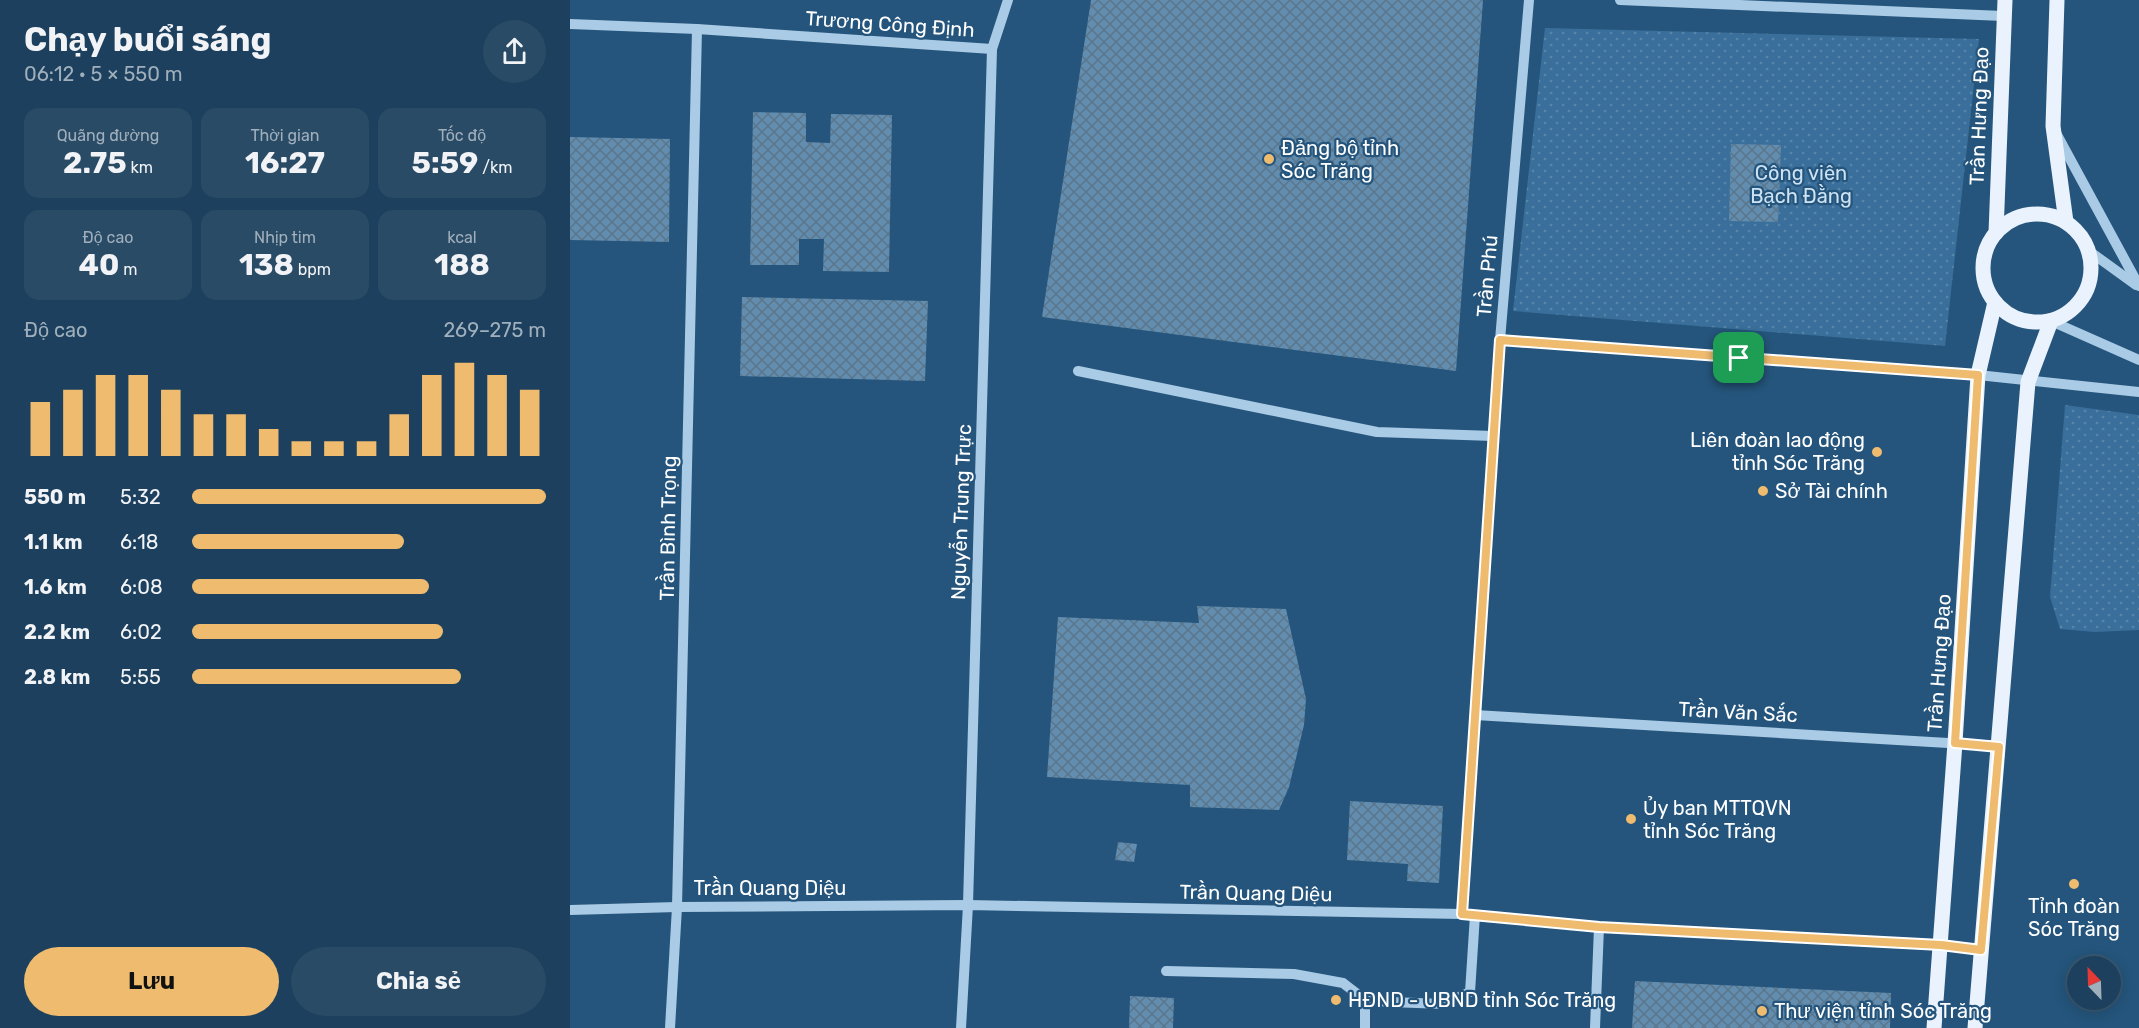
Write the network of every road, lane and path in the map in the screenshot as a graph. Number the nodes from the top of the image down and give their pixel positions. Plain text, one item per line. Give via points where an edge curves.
1 (1008, 0) edge
2 (1529, 0) edge
3 (1620, 0) edge
4 (2005, 0) edge
5 (2057, 0) edge
6 (2003, 16) junction
7 (570, 24) edge
8 (697, 29) junction
9 (992, 49) junction
10 (2052, 126) junction
11 (2066, 222) junction
12 (1996, 233) junction
13 (2089, 251) junction
14 (2139, 286) edge
15 (1995, 302) junction
16 (2051, 321) junction
17 (1500, 340) junction
18 (2139, 360) edge
19 (1078, 371) dead end
20 (1978, 375) junction
21 (2028, 382) junction
22 (2139, 392) edge
23 (1493, 436) junction
24 (1475, 715) junction
25 (1955, 743) junction
26 (1999, 747) junction
27 (968, 906) junction
28 (677, 907) junction
29 (570, 910) edge
30 (1462, 914) junction
31 (1475, 915) junction
32 (1599, 927) junction
33 (1941, 945) junction
34 (1981, 950) junction
35 (1166, 971) dead end
36 (1365, 1000) junction
37 (670, 1028) edge
38 (961, 1028) edge
39 (1365, 1028) edge
40 (1595, 1028) edge
41 (1934, 1028) edge
42 (1975, 1028) edge

1 - 9 street, Nguyễn Trung Trực
2 - 17 street, Trần Phú
3 - 6 street
4 - 6 main road, Trần Hưng Đạo
5 - 10 main road
6 - 12 main road, Trần Hưng Đạo
7 - 8 street, Trương Công Định
8 - 9 street, Trương Công Định
8 - 28 street, Trần Bình Trọng
9 - 27 street, Nguyễn Trung Trực
10 - 11 main road
10 - 14 street
11 - 12 main road via 2048,215 2029,215 2011,221
11 - 13 main road
12 - 15 main road via 1986,249 1983,267 1985,286
13 - 14 street
13 - 16 main road via 2088,288 2078,304
15 - 16 main road via 2009,315 2026,322
15 - 20 main road, Trần Hưng Đạo
16 - 18 street
16 - 21 main road
17 - 20 street
17 - 23 street, Trần Phú
19 - 23 street via 1377,432
20 - 21 street
20 - 25 main road, Trần Hưng Đạo
21 - 22 street
21 - 26 main road
23 - 24 street, Trần Phú
24 - 25 street, Trần Văn Sắc
24 - 30 street, Trần Phú
25 - 26 street, Trần Văn Sắc
25 - 33 main road, Trần Hưng Đạo
26 - 34 main road
27 - 28 street, Trần Quang Diệu
27 - 30 street, Trần Quang Diệu
27 - 38 street, Nguyễn Trung Trực
28 - 29 street, Trần Quang Diệu
28 - 37 street, Trần Bình Trọng
30 - 31 street, Trần Quang Diệu
31 - 32 street, Trần Quang Diệu
31 - 36 street via 1470,992 1444,1004
32 - 33 street, Trần Quang Diệu
32 - 40 street
33 - 34 street, Trần Quang Diệu
33 - 41 main road, Trần Hưng Đạo
34 - 42 main road
35 - 36 street via 1294,974 1343,983
36 - 39 street

